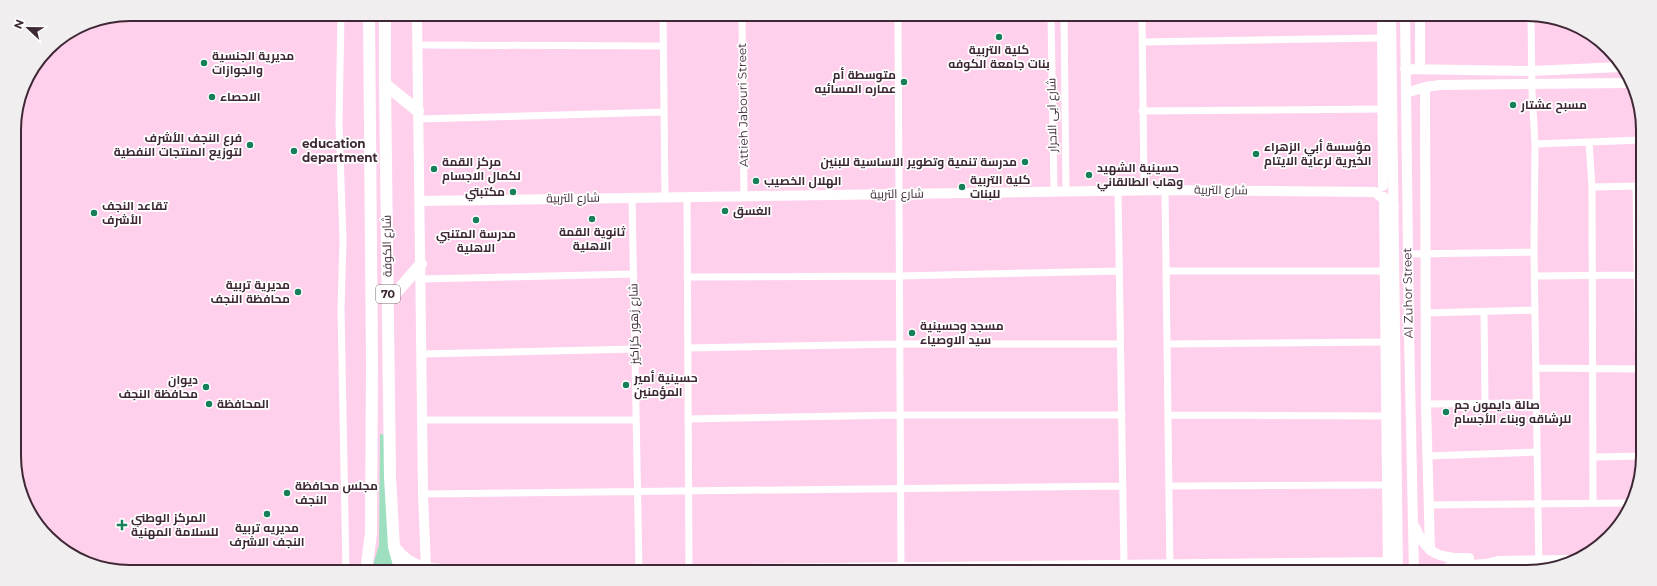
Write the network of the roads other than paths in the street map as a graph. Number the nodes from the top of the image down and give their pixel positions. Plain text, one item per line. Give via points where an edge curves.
1 (341, 21) edge
2 (368, 21) edge
3 (385, 21) edge
4 (417, 21) edge
5 (663, 21) edge
6 (742, 21) edge
7 (898, 21) edge
8 (1051, 21) edge
9 (1064, 21) edge
10 (1142, 21) edge
11 (1382, 21) edge
12 (1391, 21) edge
13 (1405, 21) edge
14 (1420, 21) edge
15 (1531, 21) edge
16 (1382, 38) junction
17 (1142, 42) junction
18 (418, 45) junction
19 (663, 46) junction
20 (1617, 67) edge
21 (1405, 69) junction
22 (1420, 69) junction
23 (1547, 70) junction
24 (1531, 71) junction
25 (1626, 83) edge
26 (385, 84) junction
27 (1532, 84) junction
28 (1547, 84) junction
29 (1425, 87) junction
30 (1406, 93) junction
31 (1383, 109) junction
32 (1142, 111) junction
33 (664, 112) junction
34 (418, 115) junction
35 (1636, 140) edge
36 (1590, 142) junction
37 (1535, 144) junction
38 (1393, 171) junction
39 (1636, 186) edge
40 (1592, 188) junction
41 (1118, 190) junction
42 (1144, 190) junction
43 (1166, 190) junction
44 (1054, 192) junction
45 (1066, 192) junction
46 (1381, 192) junction
47 (899, 194) junction
48 (686, 196) junction
49 (744, 196) junction
50 (632, 197) junction
51 (665, 197) junction
52 (419, 201) junction
53 (1394, 207) junction
54 (1534, 252) junction
55 (1424, 253) junction
56 (1408, 254) junction
57 (420, 264) junction
58 (1119, 271) junction
59 (1166, 271) junction
60 (1384, 271) junction
61 (1636, 271) edge
62 (633, 274) junction
63 (899, 276) junction
64 (1534, 276) junction
65 (1592, 276) junction
66 (687, 277) junction
67 (420, 280) junction
68 (388, 302) junction
69 (1409, 310) junction
70 (1535, 310) junction
71 (1395, 312) junction
72 (1484, 312) junction
73 (1425, 313) junction
74 (1409, 332) junction
75 (1395, 334) junction
76 (1385, 342) junction
77 (900, 344) junction
78 (1120, 344) junction
79 (1167, 344) junction
80 (688, 348) junction
81 (635, 349) junction
82 (421, 354) junction
83 (1536, 368) junction
84 (1593, 369) junction
85 (1636, 369) edge
86 (1536, 403) junction
87 (1426, 404) junction
88 (1485, 404) junction
89 (900, 415) junction
90 (1122, 415) junction
91 (1168, 415) junction
92 (1386, 416) junction
93 (688, 419) junction
94 (422, 420) junction
95 (636, 420) junction
96 (1426, 432) junction
97 (1411, 433) junction
98 (1537, 452) junction
99 (1427, 456) junction
100 (1636, 456) edge
101 (1594, 457) junction
102 (1387, 485) junction
103 (1123, 486) junction
104 (1169, 486) junction
105 (901, 489) junction
106 (636, 491) junction
107 (689, 492) junction
108 (423, 494) junction
109 (1593, 503) junction
110 (1625, 503) edge
111 (1537, 504) junction
112 (1428, 505) junction
113 (1392, 514) junction
114 (1413, 522) junction
115 (394, 547) junction
116 (1430, 550) junction
117 (1498, 561) junction
118 (346, 565) edge
119 (367, 565) edge
120 (399, 565) edge
121 (416, 565) edge
122 (426, 565) edge
123 (639, 565) edge
124 (689, 565) edge
125 (893, 565) edge
126 (1124, 565) edge
127 (1170, 565) edge
128 (1387, 565) edge
129 (1397, 565) edge
130 (1414, 565) edge
131 (1460, 565) edge
132 (1536, 565) edge
133 (1539, 565) edge

1 - 118 street via 339,123 343,241 341,309
2 - 119 highway, شارع الكوفة / 70 via 372,370 371,534
3 - 26 highway, شارع الكوفة / 70
4 - 18 street
5 - 19 street
6 - 49 street, Attieh Jabouri Street
7 - 47 street
8 - 44 street, شارع ابی الاحرار
9 - 45 street, شارع ابی الاحرار
10 - 17 street
11 - 16 street
12 - 38 street, Al Zuhor Street
13 - 21 street, Al Zuhor Street
14 - 22 street
15 - 24 street
16 - 17 street
16 - 31 street
17 - 32 street
18 - 19 street
18 - 34 street
19 - 33 street
20 - 23 street
21 - 22 street
21 - 30 street, Al Zuhor Street
22 - 24 street
23 - 24 street
23 - 28 street
24 - 27 street
25 - 28 street
26 - 34 highway
26 - 68 highway, شارع الكوفة / 70
27 - 28 street
27 - 29 street
27 - 37 street
29 - 30 street
29 - 55 street
30 - 56 street, Al Zuhor Street
31 - 32 street
31 - 46 street
32 - 42 street
33 - 34 street
33 - 51 street
34 - 52 street
35 - 36 street
36 - 37 street
36 - 40 street
37 - 54 street
38 - 46 street
38 - 53 street, Al Zuhor Street
39 - 40 street
40 - 65 street
41 - 42 street, شارع التربية
41 - 45 street, شارع التربية
41 - 58 street
42 - 43 street, شارع التربية
43 - 46 street, شارع التربية
43 - 59 street
44 - 45 street, شارع التربية
44 - 47 street, شارع التربية
46 - 53 street
46 - 60 street
47 - 49 street, شارع التربية
47 - 63 street
48 - 49 street, شارع التربية
48 - 51 street, شارع التربية
48 - 66 street
50 - 51 street, شارع التربية
50 - 52 street, شارع التربية
50 - 62 street, شارع زهور كزاكيز
52 - 57 street
53 - 71 street, Al Zuhor Street
54 - 55 street
54 - 64 street
55 - 56 street
55 - 73 street
56 - 69 street, Al Zuhor Street
57 - 67 street
57 - 68 highway
58 - 63 street
58 - 78 street
59 - 60 street
59 - 79 street
60 - 76 street
61 - 65 street
62 - 67 street
62 - 81 street, شارع زهور كزاكيز
63 - 66 street
63 - 77 street
64 - 65 street
64 - 70 street
65 - 84 street
66 - 80 street
67 - 82 street
68 - 115 highway, شارع الكوفة / 70 via 390,477
69 - 71 street via 1402,314
69 - 74 street, Al Zuhor Street
70 - 72 street
70 - 83 street
71 - 75 street, Al Zuhor Street
72 - 73 street
72 - 88 street
73 - 87 street
74 - 75 street via 1402,330
74 - 97 street, Al Zuhor Street
75 - 113 street, Al Zuhor Street
76 - 79 street
76 - 92 street
77 - 78 street
77 - 80 street
77 - 89 street
78 - 90 street
79 - 91 street
80 - 93 street
81 - 82 street
81 - 95 street, شارع زهور كزاكيز
82 - 94 street
83 - 84 street
83 - 86 street
84 - 85 street
84 - 101 street
86 - 88 street
86 - 98 street
87 - 88 street
87 - 96 street
89 - 90 street
89 - 93 street
89 - 105 street
90 - 103 street
91 - 92 street
91 - 104 street
92 - 102 street
93 - 107 street
94 - 95 street
94 - 108 street
95 - 106 street, شارع زهور كزاكيز
96 - 97 street
96 - 99 street
97 - 114 street, Al Zuhor Street
98 - 99 street
98 - 111 street
99 - 112 street
100 - 101 street
101 - 109 street
102 - 104 street
102 - 113 street
103 - 105 street
103 - 126 street
104 - 127 street
105 - 107 street
105 - 125 street
106 - 107 street
106 - 108 street
106 - 123 street, شارع زهور كزاكيز
107 - 124 street
108 - 122 street
109 - 110 street
109 - 111 street
111 - 112 street
111 - 133 street
112 - 116 street
113 - 128 street
113 - 129 street, Al Zuhor Street
114 - 116 street via 1420,538
114 - 130 street, Al Zuhor Street
115 - 120 highway, شارع الكوفة / 70
115 - 121 highway via 402,557
116 - 117 street via 1447,558
117 - 131 street
117 - 132 street

